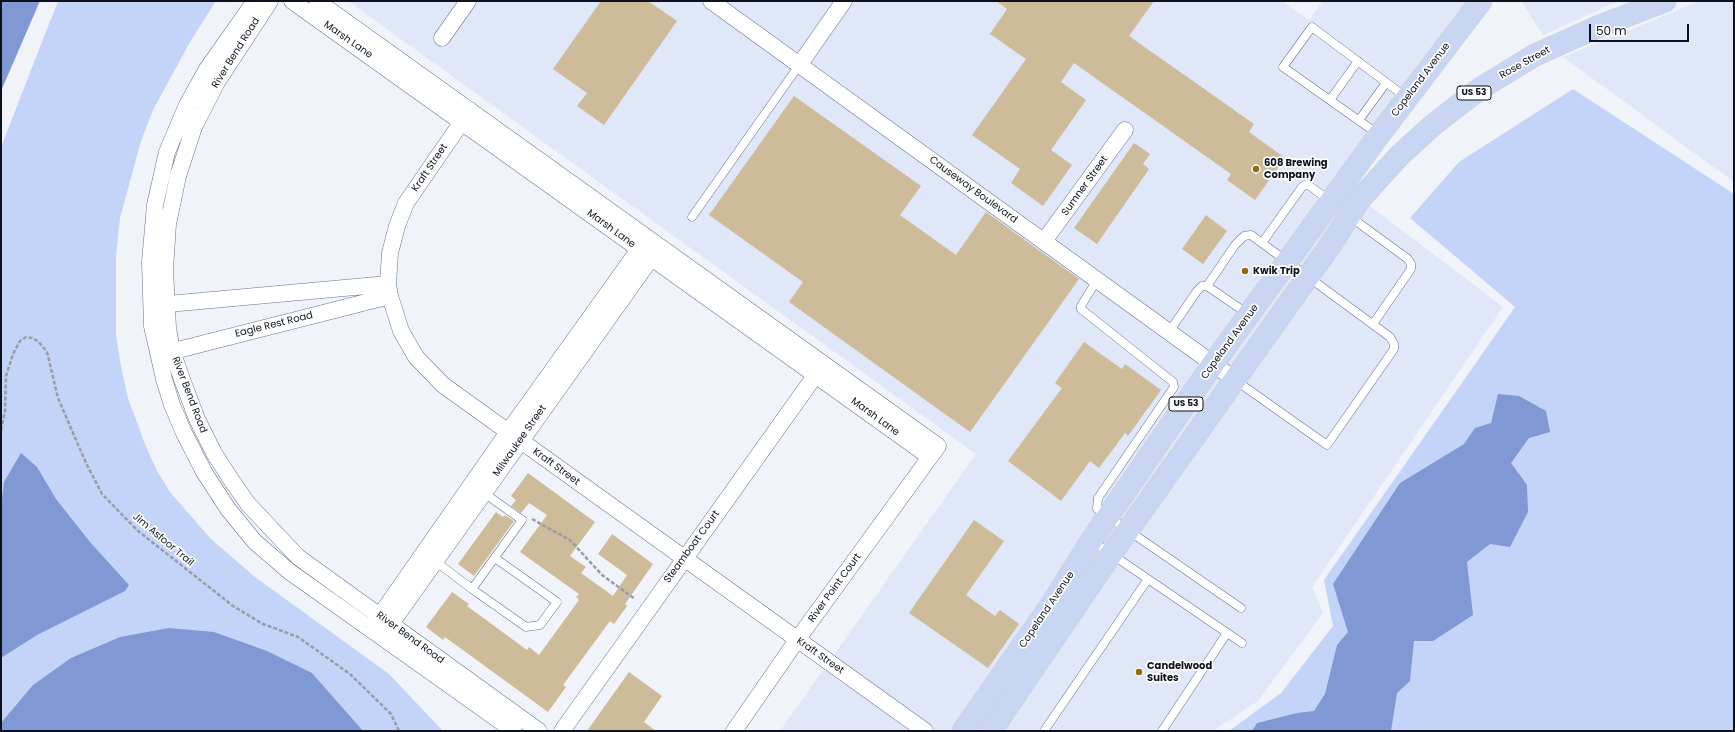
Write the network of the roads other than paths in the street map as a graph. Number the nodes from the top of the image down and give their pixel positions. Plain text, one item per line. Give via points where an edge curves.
1 (255, 1) edge
2 (270, 1) edge
3 (292, 1) edge
4 (317, 1) edge
5 (468, 1) edge
6 (711, 1) edge
7 (844, 1) edge
8 (1481, 1) edge
9 (1665, 1) edge
10 (442, 38) dead end
11 (1358, 62) junction
12 (800, 64) junction
13 (1386, 82) junction
14 (1407, 98) junction
15 (1330, 100) junction
16 (466, 116) junction
17 (1359, 120) junction
18 (1125, 130) dead end
19 (1380, 135) junction
20 (1339, 209) junction
21 (692, 217) dead end
22 (1044, 241) junction
23 (1262, 243) junction
24 (649, 248) junction
25 (1288, 262) junction
26 (1307, 276) junction
27 (1097, 280) junction
28 (1207, 286) junction
29 (389, 290) junction
30 (158, 305) junction
31 (1250, 315) junction
32 (1373, 324) junction
33 (1169, 332) junction
34 (165, 353) junction
35 (1214, 364) junction
36 (820, 369) junction
37 (1234, 380) junction
38 (514, 436) junction
39 (934, 452) joint
40 (484, 493) junction
41 (1108, 517) junction
42 (1127, 531) junction
43 (1091, 541) junction
44 (1111, 554) junction
45 (495, 558) junction
46 (684, 558) junction
47 (435, 561) junction
48 (1148, 579) junction
49 (472, 588) junction
50 (1241, 608) dead end
51 (381, 626) junction
52 (1227, 633) junction
53 (797, 640) junction
54 (1025, 642) junction
55 (1242, 643) dead end
56 (514, 731) edge
57 (538, 731) edge
58 (562, 731) edge
59 (734, 731) edge
60 (925, 731) edge
61 (962, 731) edge
62 (991, 731) edge
63 (1044, 731) edge
64 (1162, 731) edge

1 - 30 street, River Bend Road via 207,69 187,105 167,152 155,205 150,262
2 - 30 street, River Bend Road via 227,64 194,127 178,176 168,224 165,268
3 - 16 street, Marsh Lane
4 - 16 street, Marsh Lane
5 - 10 street
6 - 12 street, Causeway Boulevard
7 - 12 street
8 - 14 highway, Copeland Avenue / US 53
9 - 20 highway, Rose Street / US 53 via 1539,53 1480,88 1400,155 1360,199
11 - 13 lane
11 - 15 lane
11 - 15 lane via 1312,27 1283,67
12 - 21 lane
12 - 22 street, Causeway Boulevard
13 - 14 lane
13 - 17 lane
14 - 19 highway, Copeland Avenue / US 53
15 - 17 lane
16 - 24 street, Marsh Lane
16 - 29 street, Kraft Street via 406,203 390,253
17 - 19 lane
18 - 22 street, Sumner Street
19 - 20 highway, Copeland Avenue / US 53
20 - 23 lane via 1307,184 1302,187
20 - 25 highway, Copeland Avenue / US 53
20 - 26 highway, Rose Street / US 53 via 1329,247
20 - 32 lane via 1408,259 1411,264 1411,269
22 - 27 street, Causeway Boulevard
23 - 25 lane
23 - 28 lane via 1251,235 1244,236
24 - 36 street, Marsh Lane
24 - 38 street, Milwaukee Street
25 - 26 lane
25 - 31 highway, Copeland Avenue / US 53
26 - 32 lane
26 - 37 highway, US 53
27 - 33 street, Causeway Boulevard
27 - 41 lane via 1080,309 1173,382 1174,387 1098,498 1097,509
28 - 31 lane
28 - 33 lane via 1202,286 1197,291
29 - 30 street
29 - 34 street, Eagle Rest Road
29 - 38 street, Kraft Street via 401,331 416,357 443,385
30 - 34 street, River Bend Road via 152,326
31 - 35 highway, Copeland Avenue / US 53
32 - 37 lane via 1390,337 1394,349 1327,445
33 - 35 street, Causeway Boulevard
34 - 51 street, River Bend Road via 164,379 184,433 204,472 228,509 255,542 290,572
35 - 37 street, Causeway Boulevard
35 - 41 highway, Copeland Avenue / US 53
36 - 39 street, Marsh Lane
36 - 46 street, Steamboat Court
37 - 42 highway, US 53
38 - 40 street, Milwaukee Street
38 - 46 street, Kraft Street
38 - 51 street, Milwaukee Street
39 - 53 street, River Point Court
40 - 45 lane via 522,520
40 - 47 street, Milwaukee Street
41 - 42 lane
41 - 43 highway, Copeland Avenue / US 53
42 - 44 highway, US 53
42 - 50 lane
43 - 44 lane
43 - 54 highway, Copeland Avenue / US 53
44 - 48 lane
44 - 62 highway, US 53
45 - 49 lane
45 - 49 lane via 557,602 540,625 526,627
46 - 53 street, Kraft Street
46 - 58 street, Steamboat Court
47 - 49 lane
47 - 51 street, Milwaukee Street
48 - 52 lane
48 - 63 lane
51 - 56 street, River Bend Road
51 - 57 street, River Bend Road
52 - 55 lane
52 - 64 lane
53 - 59 street, River Point Court
53 - 60 street, Kraft Street
54 - 61 highway, Copeland Avenue / US 53
54 - 62 highway via 1022,660 988,713 987,721

